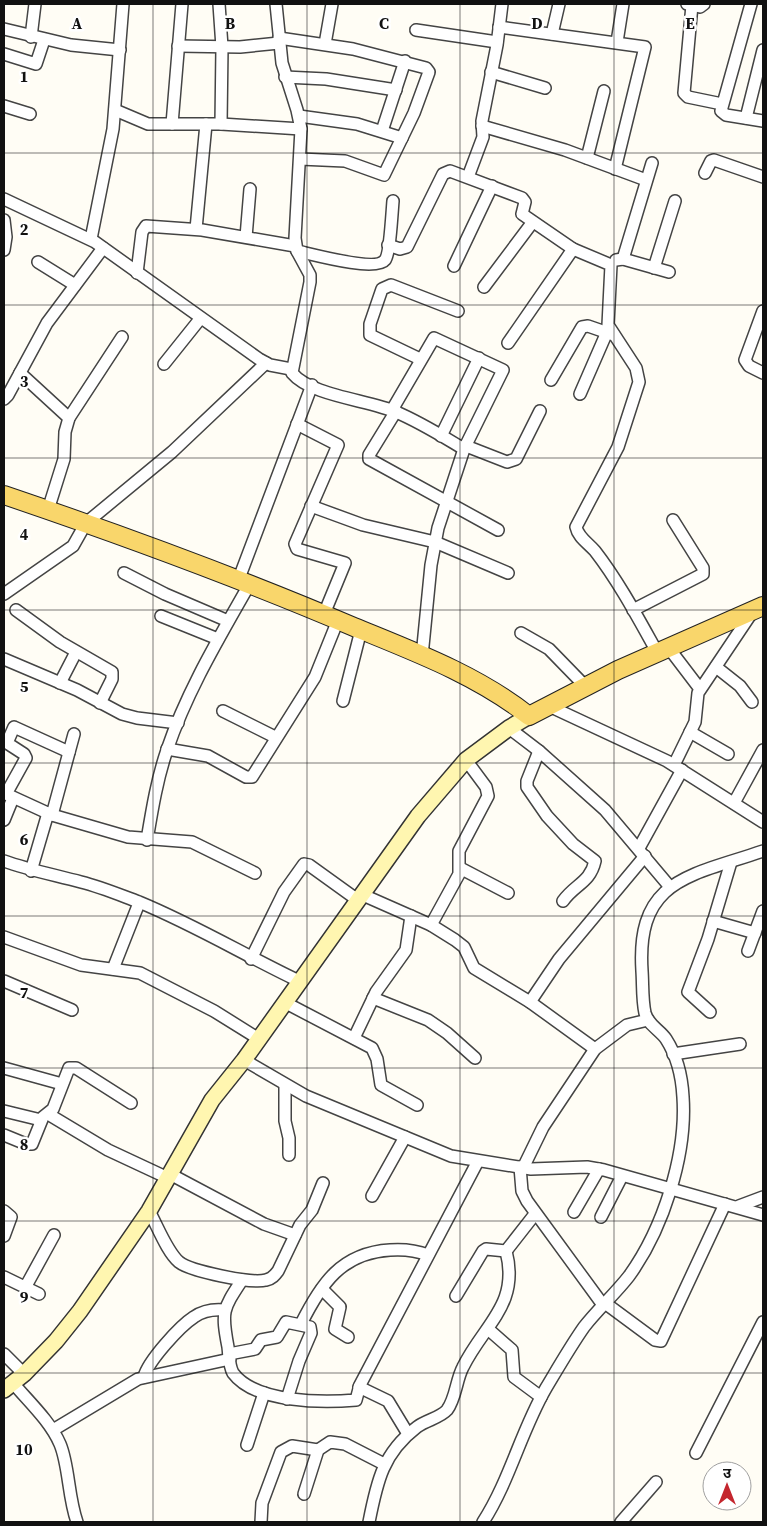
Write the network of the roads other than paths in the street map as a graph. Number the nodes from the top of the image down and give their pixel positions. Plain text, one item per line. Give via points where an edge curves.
1 (35, 4) edge
2 (123, 4) edge
3 (182, 4) edge
4 (219, 4) edge
5 (276, 4) edge
6 (332, 4) edge
7 (502, 4) edge
8 (559, 4) edge
9 (623, 4) edge
10 (689, 4) edge
11 (704, 4) edge
12 (751, 4) edge
13 (499, 28) junction
14 (4, 29) edge
15 (416, 30) dead end
16 (552, 34) junction
17 (31, 37) junction
18 (44, 40) junction
19 (279, 41) junction
20 (498, 42) junction
21 (617, 42) junction
22 (324, 44) junction
23 (178, 46) junction
24 (222, 48) junction
25 (120, 50) junction
26 (763, 50) edge
27 (4, 54) edge
28 (405, 61) junction
29 (492, 72) junction
30 (284, 77) junction
31 (545, 88) dead end
32 (396, 90) junction
33 (604, 91) dead end
34 (722, 104) junction
35 (4, 106) edge
36 (115, 110) junction
37 (30, 114) dead end
38 (299, 116) junction
39 (746, 118) junction
40 (763, 121) edge
41 (172, 124) junction
42 (206, 124) junction
43 (221, 124) junction
44 (482, 126) junction
45 (301, 129) junction
46 (382, 131) junction
47 (402, 138) junction
48 (587, 158) junction
49 (300, 159) junction
50 (652, 163) dead end
51 (615, 169) junction
52 (705, 173) dead end
53 (468, 177) junction
54 (763, 177) edge
55 (646, 180) junction
56 (492, 186) junction
57 (250, 189) dead end
58 (4, 199) edge
59 (393, 202) dead end
60 (675, 202) dead end
61 (4, 220) edge
62 (532, 223) junction
63 (196, 229) junction
64 (246, 237) junction
65 (91, 240) junction
66 (388, 245) junction
67 (103, 248) junction
68 (296, 249) junction
69 (574, 249) junction
70 (4, 250) edge
71 (624, 259) junction
72 (38, 262) dead end
73 (610, 263) junction
74 (454, 266) dead end
75 (654, 268) junction
76 (669, 272) dead end
77 (138, 273) junction
78 (75, 285) junction
79 (484, 288) dead end
80 (458, 311) dead end
81 (763, 311) edge
82 (200, 318) junction
83 (611, 334) junction
84 (122, 337) dead end
85 (508, 343) dead end
86 (479, 358) junction
87 (420, 359) junction
88 (266, 363) junction
89 (164, 364) dead end
90 (20, 373) junction
91 (763, 373) edge
92 (299, 377) junction
93 (551, 380) dead end
94 (580, 394) dead end
95 (4, 398) edge
96 (394, 411) junction
97 (540, 411) dead end
98 (69, 418) junction
99 (297, 424) junction
100 (441, 436) junction
101 (465, 448) junction
102 (4, 495) edge
103 (447, 502) junction
104 (311, 506) junction
105 (48, 510) junction
106 (673, 520) dead end
107 (93, 525) junction
108 (498, 530) dead end
109 (435, 542) junction
110 (124, 573) dead end
111 (508, 573) dead end
112 (244, 583) junction
113 (4, 594) edge
114 (759, 608) edge
115 (16, 610) dead end
116 (633, 610) junction
117 (161, 616) dead end
118 (331, 617) junction
119 (228, 621) junction
120 (361, 630) junction
121 (521, 633) dead end
122 (218, 639) junction
123 (662, 649) junction
124 (76, 652) junction
125 (422, 656) junction
126 (4, 659) edge
127 (716, 667) junction
128 (60, 683) junction
129 (585, 686) junction
130 (700, 689) junction
131 (343, 701) dead end
132 (752, 702) dead end
133 (100, 703) junction
134 (550, 706) junction
135 (223, 711) dead end
136 (529, 716) junction
137 (178, 723) junction
138 (509, 728) junction
139 (690, 732) junction
140 (74, 734) dead end
141 (275, 737) junction
142 (167, 749) junction
143 (763, 750) edge
144 (69, 752) junction
145 (539, 752) junction
146 (728, 754) dead end
147 (466, 760) junction
148 (678, 767) junction
149 (8, 795) edge
150 (734, 803) junction
151 (50, 814) junction
152 (4, 820) edge
153 (763, 822) edge
154 (147, 840) junction
155 (763, 851) edge
156 (642, 852) junction
157 (4, 861) edge
158 (731, 862) junction
159 (460, 868) junction
160 (31, 871) junction
161 (255, 873) dead end
162 (670, 887) junction
163 (508, 893) dead end
164 (361, 898) junction
165 (563, 901) dead end
166 (139, 903) junction
167 (763, 911) edge
168 (411, 916) junction
169 (713, 921) junction
170 (431, 925) junction
171 (755, 933) junction
172 (4, 937) edge
173 (748, 951) dead end
174 (251, 959) junction
175 (113, 969) junction
176 (4, 981) edge
177 (301, 982) junction
178 (373, 998) junction
179 (530, 1002) junction
180 (286, 1003) junction
181 (72, 1010) dead end
182 (710, 1012) dead end
183 (648, 1020) junction
184 (354, 1038) junction
185 (259, 1039) junction
186 (740, 1044) dead end
187 (596, 1049) junction
188 (673, 1054) junction
189 (476, 1058) dead end
190 (244, 1060) junction
191 (4, 1068) edge
192 (62, 1084) junction
193 (285, 1086) junction
194 (131, 1103) dead end
195 (417, 1105) dead end
196 (4, 1111) edge
197 (45, 1117) junction
198 (4, 1137) edge
199 (405, 1137) junction
200 (289, 1155) dead end
201 (478, 1161) junction
202 (522, 1167) junction
203 (599, 1169) junction
204 (169, 1176) junction
205 (622, 1176) junction
206 (323, 1183) dead end
207 (671, 1190) junction
208 (372, 1196) dead end
209 (763, 1197) edge
210 (725, 1204) junction
211 (739, 1206) junction
212 (4, 1211) edge
213 (149, 1211) junction
214 (574, 1212) dead end
215 (536, 1214) junction
216 (763, 1215) edge
217 (602, 1217) dead end
218 (54, 1235) dead end
219 (295, 1235) junction
220 (4, 1236) edge
221 (506, 1251) junction
222 (428, 1256) junction
223 (4, 1277) edge
224 (242, 1280) junction
225 (26, 1286) junction
226 (322, 1289) junction
227 (39, 1294) dead end
228 (456, 1296) dead end
229 (604, 1304) junction
230 (224, 1310) junction
231 (763, 1322) edge
232 (301, 1324) junction
233 (488, 1329) junction
234 (348, 1337) dead end
235 (4, 1354) edge
236 (229, 1357) junction
237 (144, 1376) junction
238 (14, 1382) edge
239 (359, 1387) junction
240 (264, 1393) junction
241 (541, 1397) junction
242 (287, 1399) junction
243 (53, 1430) junction
244 (408, 1434) junction
245 (247, 1445) dead end
246 (318, 1450) junction
247 (696, 1453) dead end
248 (384, 1464) junction
249 (656, 1482) dead end
250 (304, 1494) dead end
251 (77, 1522) edge
252 (260, 1522) edge
253 (369, 1522) edge
254 (483, 1522) edge
255 (621, 1522) edge

1 - 17 street
2 - 25 street
3 - 23 street
4 - 24 street
5 - 19 street
6 - 22 street
7 - 13 street
8 - 16 street
9 - 21 street
10 - 11 street via 701,7
10 - 34 street via 684,93 688,97
12 - 34 street
13 - 16 street
13 - 20 street
14 - 17 street
15 - 20 street
16 - 21 street
17 - 18 street
18 - 25 street
18 - 27 street via 36,64
19 - 22 street
19 - 24 street
19 - 30 street
20 - 29 street
21 - 51 street via 642,45 646,51
22 - 28 street
23 - 24 street
23 - 41 street
24 - 43 street
25 - 36 street
26 - 39 street
28 - 32 street
28 - 47 street via 426,68 429,73
29 - 31 street
29 - 44 street
30 - 32 street via 326,79
30 - 38 street
32 - 46 street
33 - 48 street
34 - 39 street via 723,114
35 - 37 street
36 - 41 street via 143,123
36 - 65 street via 107,168
38 - 45 street
38 - 46 street
39 - 40 street
41 - 42 street
42 - 43 street
42 - 63 street
43 - 45 street
44 - 48 street
44 - 53 street via 482,140
45 - 49 street
46 - 47 street
47 - 49 street via 382,176 345,160
48 - 51 street
49 - 68 street
50 - 55 street
51 - 55 street
52 - 54 street via 714,160
53 - 56 street
53 - 66 street via 445,172 407,247 400,249
55 - 71 street
56 - 62 street via 524,200 522,214
56 - 74 street
57 - 64 street
58 - 65 street
59 - 66 street
60 - 75 street
61 - 70 street
62 - 69 street
62 - 79 street
63 - 64 street
63 - 77 street via 144,227
64 - 68 street
65 - 67 street
66 - 68 street via 385,259 376,264 346,262
67 - 77 street
67 - 78 street
68 - 92 street via 310,282
69 - 73 street
69 - 85 street
71 - 73 street
71 - 75 street
72 - 78 street
73 - 83 street via 608,320
75 - 76 street
77 - 82 street
78 - 90 street via 47,324
80 - 87 street via 388,285 379,293 370,327 371,336
81 - 91 street via 745,360 746,364
82 - 88 street
82 - 89 street
83 - 93 street via 582,327
83 - 94 street
83 - 116 street via 636,368 639,378 618,447 576,526
84 - 98 street
86 - 87 street via 434,338
86 - 100 street
86 - 101 street via 503,371
87 - 96 street
88 - 92 street
88 - 107 street
90 - 95 street
90 - 98 street
92 - 96 street via 358,402
92 - 99 street
96 - 100 street
96 - 103 street via 369,459
97 - 101 street via 513,462
98 - 105 street via 64,459
99 - 104 street via 338,445
99 - 112 street
100 - 101 street
101 - 103 street
102 - 105 main road
103 - 108 street
103 - 109 street
104 - 109 street via 363,525
104 - 118 street via 296,548 345,563
105 - 107 main road
106 - 116 street via 703,574
107 - 112 main road
107 - 113 street via 73,546
109 - 111 street
109 - 125 street
110 - 119 street
112 - 118 main road
112 - 119 street
114 - 123 main road
114 - 127 street
115 - 124 street
116 - 123 street
117 - 122 street
118 - 120 main road
118 - 141 street via 315,676
119 - 122 street
120 - 125 main road
120 - 131 street
121 - 129 street via 550,649
122 - 137 street via 196,679
123 - 129 main road
123 - 130 street
124 - 128 street
124 - 133 street via 113,674
125 - 136 main road via 492,690
126 - 128 street
127 - 130 street
127 - 132 street via 740,686
128 - 133 street
129 - 134 main road
130 - 139 street via 696,718
133 - 137 street via 137,718
134 - 136 main road
134 - 148 street
135 - 141 street
136 - 138 street
137 - 142 street
138 - 145 street
138 - 147 street
139 - 146 street
139 - 148 street
140 - 144 street
141 - 142 street via 250,778 208,756
142 - 154 street
143 - 150 street
144 - 149 street via 14,727 7,743 26,758
144 - 151 street
145 - 156 street via 605,810
145 - 165 street via 527,788 573,844 595,861 584,883 573,888
147 - 159 street via 488,793 459,851
147 - 164 street via 418,816
148 - 150 street
148 - 156 street
149 - 151 street
149 - 152 street
150 - 153 street
151 - 154 street
151 - 160 street
154 - 161 street via 192,842
155 - 158 street
156 - 162 street
156 - 179 street
157 - 160 street
158 - 162 street
158 - 169 street
159 - 163 street
159 - 170 street
160 - 166 street via 80,881
162 - 183 street via 654,901 644,926 641,964 644,1009
164 - 168 street
164 - 174 street via 304,864 288,885
164 - 177 street
166 - 174 street via 196,928
166 - 175 street
167 - 171 street
168 - 170 street
168 - 178 street via 406,950
169 - 171 street
169 - 182 street via 688,992
170 - 179 street via 464,947 474,968
171 - 173 street
172 - 175 street via 68,961
174 - 177 street
175 - 185 street via 148,976
176 - 181 street
177 - 180 street
178 - 184 street
178 - 189 street via 428,1020
179 - 187 street
180 - 184 street
180 - 185 street
183 - 187 street via 628,1025
183 - 188 street via 665,1037
184 - 195 street via 375,1053 380,1085
185 - 190 street
186 - 188 street
187 - 202 street via 544,1127
188 - 207 street via 681,1078 684,1118
190 - 193 street
190 - 204 street via 212,1100
191 - 192 street
192 - 194 street via 67,1069 74,1067
192 - 197 street via 53,1109
193 - 199 street
193 - 200 street
196 - 197 street
197 - 198 street via 31,1144
197 - 204 street via 108,1150
199 - 201 street via 437,1152
199 - 208 street
201 - 202 street
201 - 222 street
202 - 203 street
202 - 215 street via 522,1191
203 - 205 street
203 - 214 street
204 - 213 street
204 - 219 street via 264,1224
205 - 207 street
205 - 217 street
206 - 219 street via 312,1210
207 - 210 street
207 - 229 street via 643,1254
209 - 211 street
210 - 211 street
210 - 229 street via 661,1341
211 - 216 street
212 - 220 street via 11,1217
213 - 224 street via 180,1263
213 - 238 street via 80,1311 56,1341
215 - 221 street
215 - 229 street
218 - 225 street
219 - 224 street via 274,1276 265,1281
221 - 228 street via 485,1250
221 - 233 street via 511,1271 508,1290
222 - 226 street via 401,1249 359,1256 343,1265
222 - 239 street
223 - 225 street
224 - 230 street
225 - 227 street
226 - 232 street
226 - 234 street via 340,1306 335,1330
229 - 241 street via 584,1328
230 - 236 street
230 - 237 street via 207,1310 190,1320 150,1361
231 - 247 street
232 - 236 street via 286,1322 277,1337 260,1340 254,1349
232 - 242 street via 310,1327 312,1332
233 - 241 street via 512,1350 514,1377
233 - 244 street via 467,1358 447,1410
235 - 238 street
236 - 237 street
236 - 240 street via 235,1375
237 - 243 street
238 - 243 street
239 - 242 street via 356,1400
239 - 244 street via 388,1401
240 - 242 street
240 - 245 street
241 - 254 street via 502,1490
243 - 251 street via 61,1445 68,1492
244 - 248 street
246 - 248 street via 325,1444 340,1442
246 - 250 street
246 - 252 street via 292,1446 281,1452 262,1503
248 - 253 street
249 - 255 street

